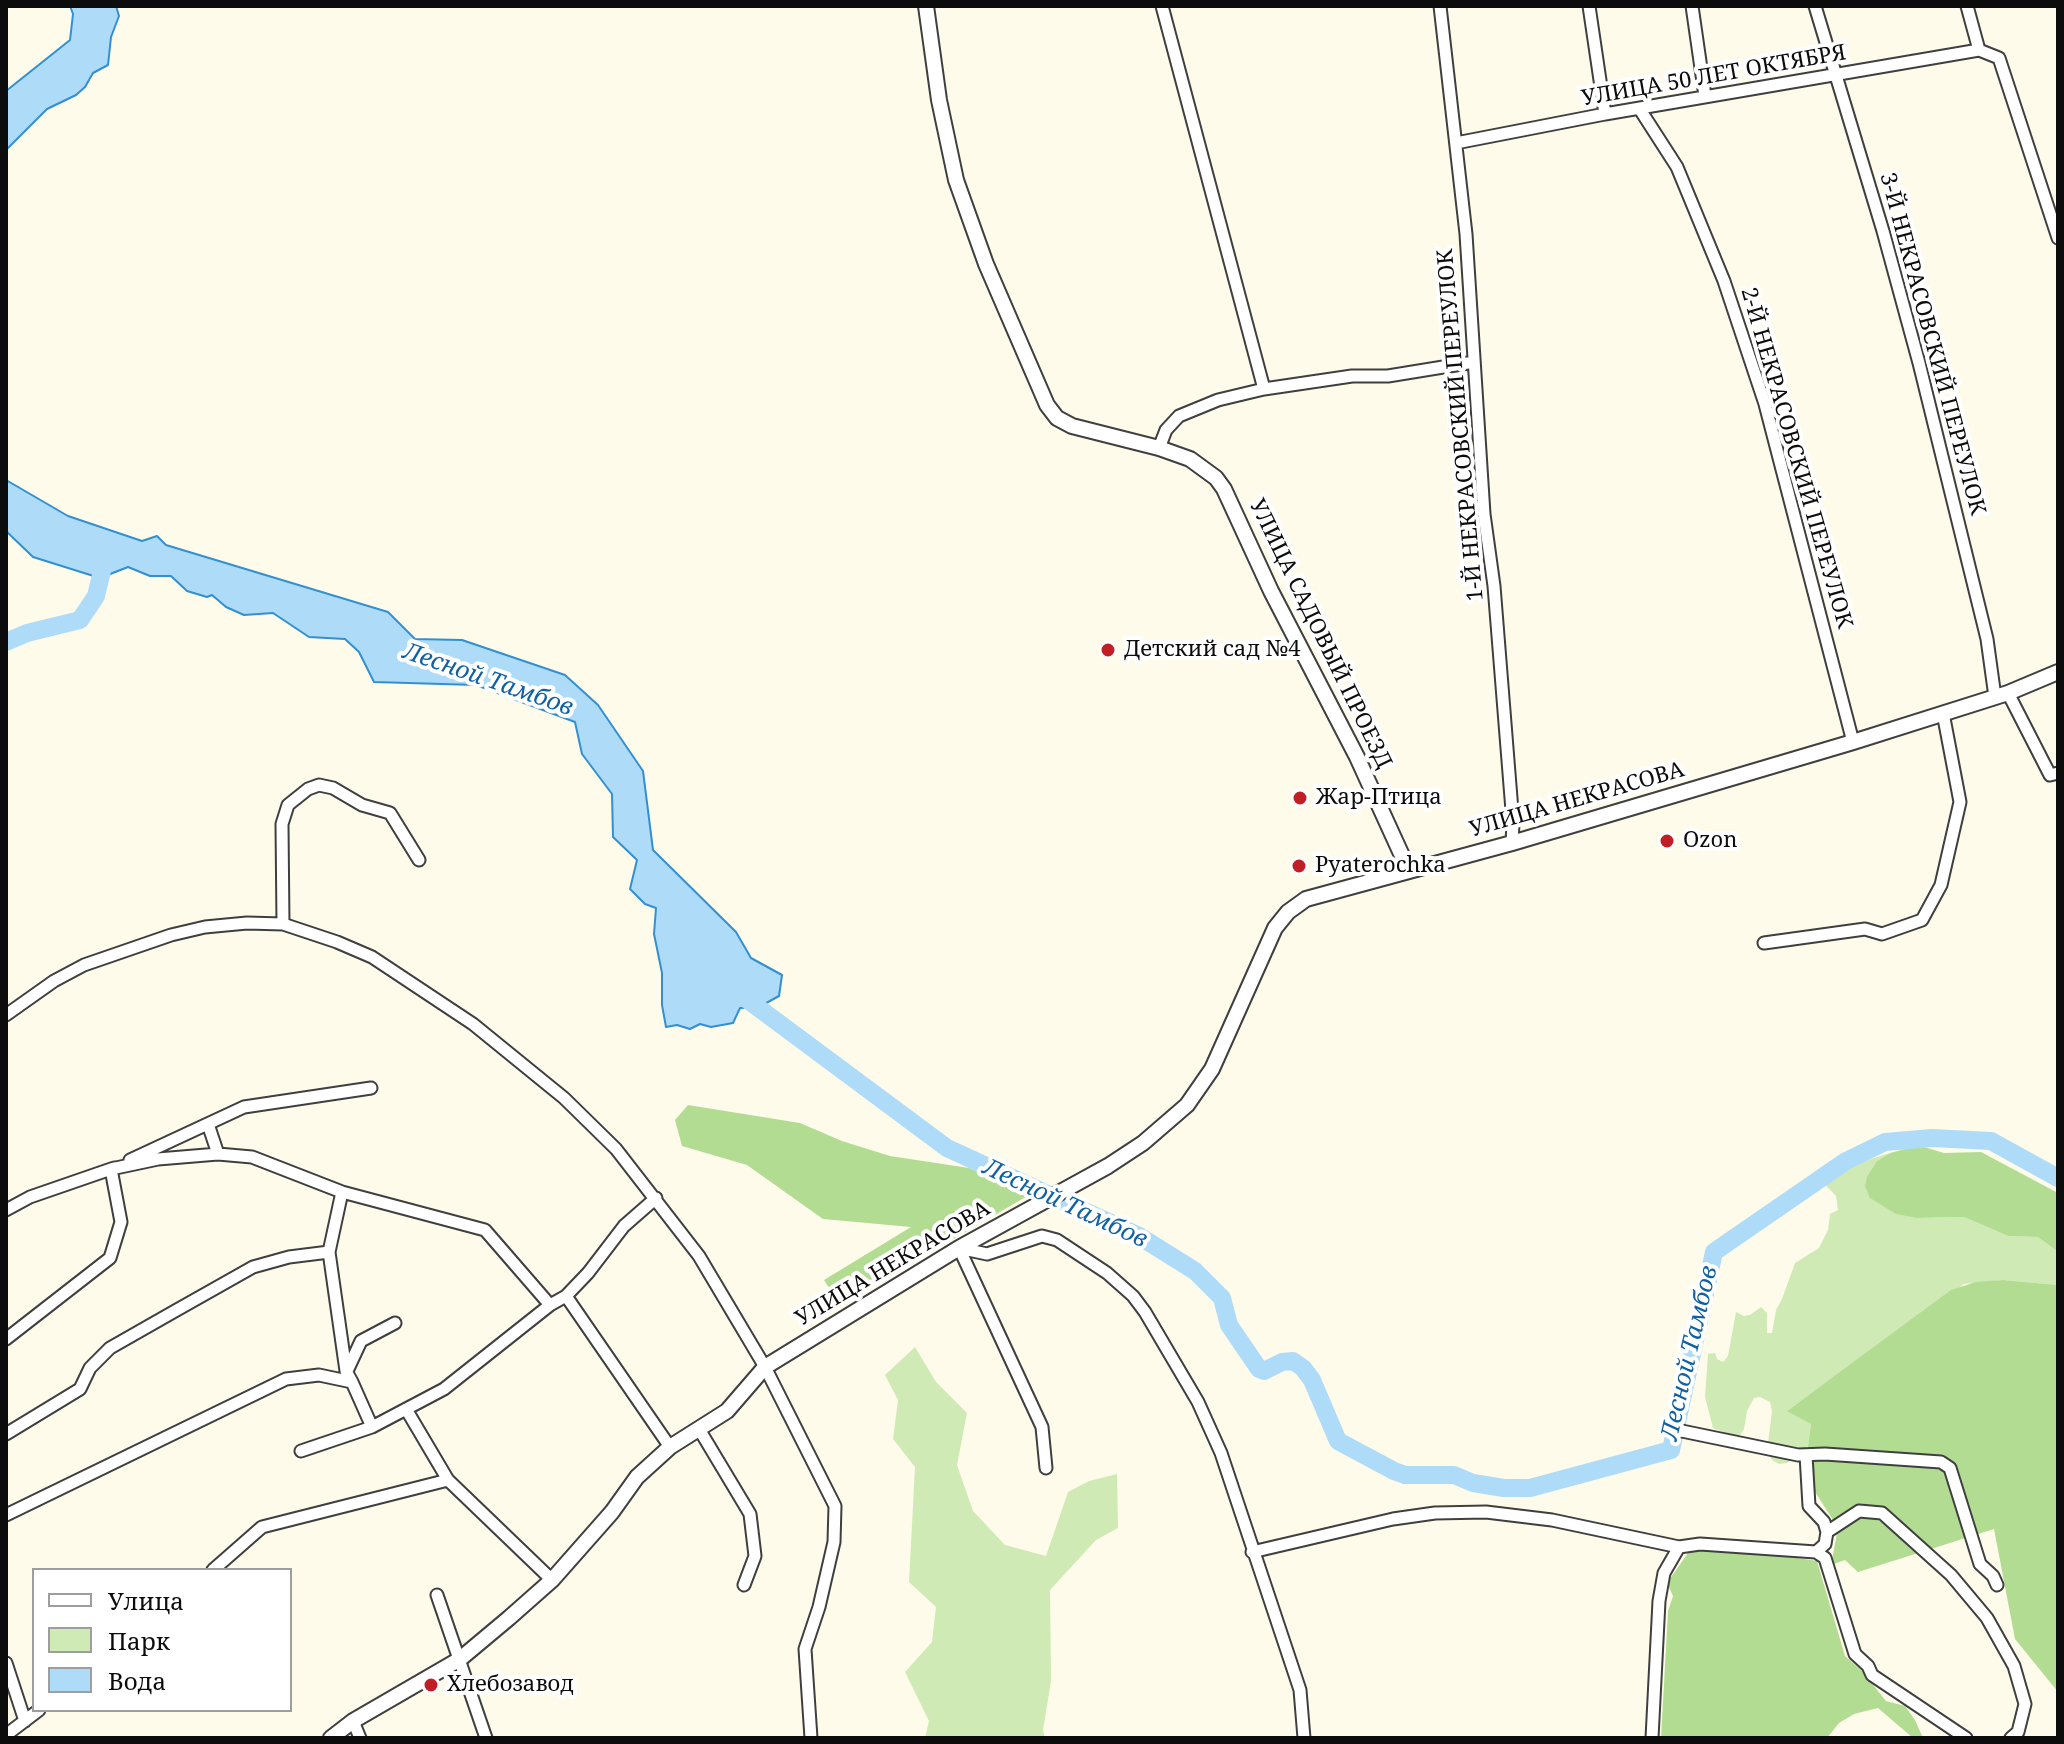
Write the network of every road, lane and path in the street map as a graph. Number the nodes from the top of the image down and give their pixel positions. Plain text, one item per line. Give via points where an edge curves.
1 (926, 6) edge
2 (1162, 6) edge
3 (1440, 6) edge
4 (1589, 6) edge
5 (1692, 6) edge
6 (1815, 6) edge
7 (1967, 6) edge
8 (1979, 50) junction
9 (1835, 75) junction
10 (1705, 96) junction
11 (1639, 108) junction
12 (1605, 114) junction
13 (1456, 143) junction
14 (2058, 238) edge
15 (1474, 362) junction
16 (1264, 389) junction
17 (1159, 448) junction
18 (2058, 672) edge
19 (2002, 695) junction
20 (1943, 713) junction
21 (1853, 742) junction
22 (2054, 774) edge
23 (1512, 843) junction
24 (419, 860) dead end
25 (1409, 871) junction
26 (283, 924) junction
27 (1764, 943) dead end
28 (6, 1015) edge
29 (371, 1088) dead end
30 (208, 1124) junction
31 (218, 1154) junction
32 (111, 1169) junction
33 (342, 1192) junction
34 (656, 1198) junction
35 (6, 1210) edge
36 (959, 1248) junction
37 (329, 1252) junction
38 (566, 1296) junction
39 (550, 1305) junction
40 (395, 1323) dead end
41 (6, 1339) edge
42 (765, 1367) junction
43 (349, 1376) junction
44 (406, 1409) junction
45 (372, 1427) junction
46 (699, 1429) junction
47 (1677, 1430) dead end
48 (6, 1434) edge
49 (670, 1447) junction
50 (301, 1451) dead end
51 (1806, 1455) junction
52 (1046, 1468) dead end
53 (448, 1480) junction
54 (6, 1515) edge
55 (1827, 1532) junction
56 (1679, 1547) junction
57 (1252, 1552) junction
58 (1816, 1552) junction
59 (215, 1568) edge
60 (552, 1580) junction
61 (744, 1585) dead end
62 (1997, 1585) dead end
63 (437, 1595) dead end
64 (460, 1659) junction
65 (6, 1663) edge
66 (36, 1712) edge
67 (25, 1721) junction
68 (353, 1721) junction
69 (6, 1735) edge
70 (331, 1738) edge
71 (360, 1738) edge
72 (486, 1738) edge
73 (811, 1738) edge
74 (1304, 1738) edge
75 (1652, 1738) edge
76 (1966, 1738) edge
77 (2011, 1738) edge

1 - 17 street, УЛИЦА САДОВЫЙ ПРОЕЗД via 956,180 1043,398 1057,418 1072,426
2 - 16 street
3 - 13 street, 1-Й НЕКРАСОВСКИЙ ПЕРЕУЛОК
4 - 12 street
5 - 10 street
6 - 9 street, 3-Й НЕКРАСОВСКИЙ ПЕРЕУЛОК
7 - 8 street
8 - 9 street, УЛИЦА 50 ЛЕТ ОКТЯБРЯ
8 - 14 street via 1999,58
9 - 10 street, УЛИЦА 50 ЛЕТ ОКТЯБРЯ
9 - 19 street, 3-Й НЕКРАСОВСКИЙ ПЕРЕУЛОК via 1919,363
10 - 11 street, УЛИЦА 50 ЛЕТ ОКТЯБРЯ
11 - 12 street, УЛИЦА 50 ЛЕТ ОКТЯБРЯ
11 - 21 street, 2-Й НЕКРАСОВСКИЙ ПЕРЕУЛОК via 1677,167 1724,281 1765,404
12 - 13 street, УЛИЦА 50 ЛЕТ ОКТЯБРЯ
13 - 15 street, 1-Й НЕКРАСОВСКИЙ ПЕРЕУЛОК
15 - 16 street
15 - 23 street, 1-Й НЕКРАСОВСКИЙ ПЕРЕУЛОК
16 - 17 street via 1187,411 1173,421
17 - 25 street, УЛИЦА САДОВЫЙ ПРОЕЗД via 1200,465 1224,489
18 - 19 street, УЛИЦА НЕКРАСОВА
19 - 20 street, УЛИЦА НЕКРАСОВА
19 - 22 street, 3-Й НЕКРАСОВСКИЙ ПЕРЕУЛОК
20 - 21 street, УЛИЦА НЕКРАСОВА
20 - 27 street via 1960,802 1941,885 1922,920 1882,934 1865,929
21 - 23 street, УЛИЦА НЕКРАСОВА
23 - 25 street, УЛИЦА НЕКРАСОВА
24 - 26 street via 390,813 333,788 308,789 288,805 282,824
25 - 36 street, УЛИЦА НЕКРАСОВА via 1306,899 1288,912 1275,928 1212,1069 1187,1105 1108,1166
26 - 28 street via 205,927 171,935 84,965
26 - 34 street via 372,957 473,1024 564,1098
29 - 30 street via 244,1107
30 - 31 street
30 - 32 street
31 - 32 street
31 - 33 street via 252,1157
32 - 35 street
32 - 41 street via 121,1222 110,1258
33 - 37 street
33 - 39 street via 485,1230
34 - 38 street via 624,1226
34 - 42 street via 699,1256
36 - 42 street, УЛИЦА НЕКРАСОВА
36 - 52 street via 1042,1427
36 - 57 street via 987,1254 1042,1236 1057,1240 1133,1296 1198,1402 1221,1453
37 - 43 street
37 - 48 street via 253,1267 162,1318 110,1348 90,1368 80,1389
38 - 39 street
38 - 49 street
39 - 44 street via 444,1389
40 - 43 street via 361,1341
42 - 46 street, УЛИЦА НЕКРАСОВА via 727,1411
42 - 73 street via 835,1506 834,1542 805,1649
43 - 45 street
43 - 54 street via 286,1379
44 - 45 street
44 - 53 street
45 - 50 street
46 - 49 street, УЛИЦА НЕКРАСОВА
46 - 61 street via 750,1514 755,1556
47 - 51 street
49 - 60 street, УЛИЦА НЕКРАСОВА via 637,1477
51 - 55 street via 1809,1506
51 - 62 street via 1941,1462 1950,1468 1980,1564
53 - 59 street via 262,1527
53 - 60 street
55 - 58 street via 1825,1544
55 - 77 street via 1859,1511 1882,1513 1951,1575 1987,1618 2014,1666 2025,1704 2018,1732
56 - 57 street via 1486,1512 1393,1519
56 - 58 street
56 - 75 street via 1664,1573 1659,1601
57 - 74 street via 1300,1690
58 - 76 street via 1825,1558 1855,1654 1872,1675
60 - 64 street, УЛИЦА НЕКРАСОВА
63 - 64 street
64 - 68 street, УЛИЦА НЕКРАСОВА
64 - 72 street
65 - 67 street
66 - 67 street
67 - 69 street
68 - 70 street, УЛИЦА НЕКРАСОВА
68 - 71 street

